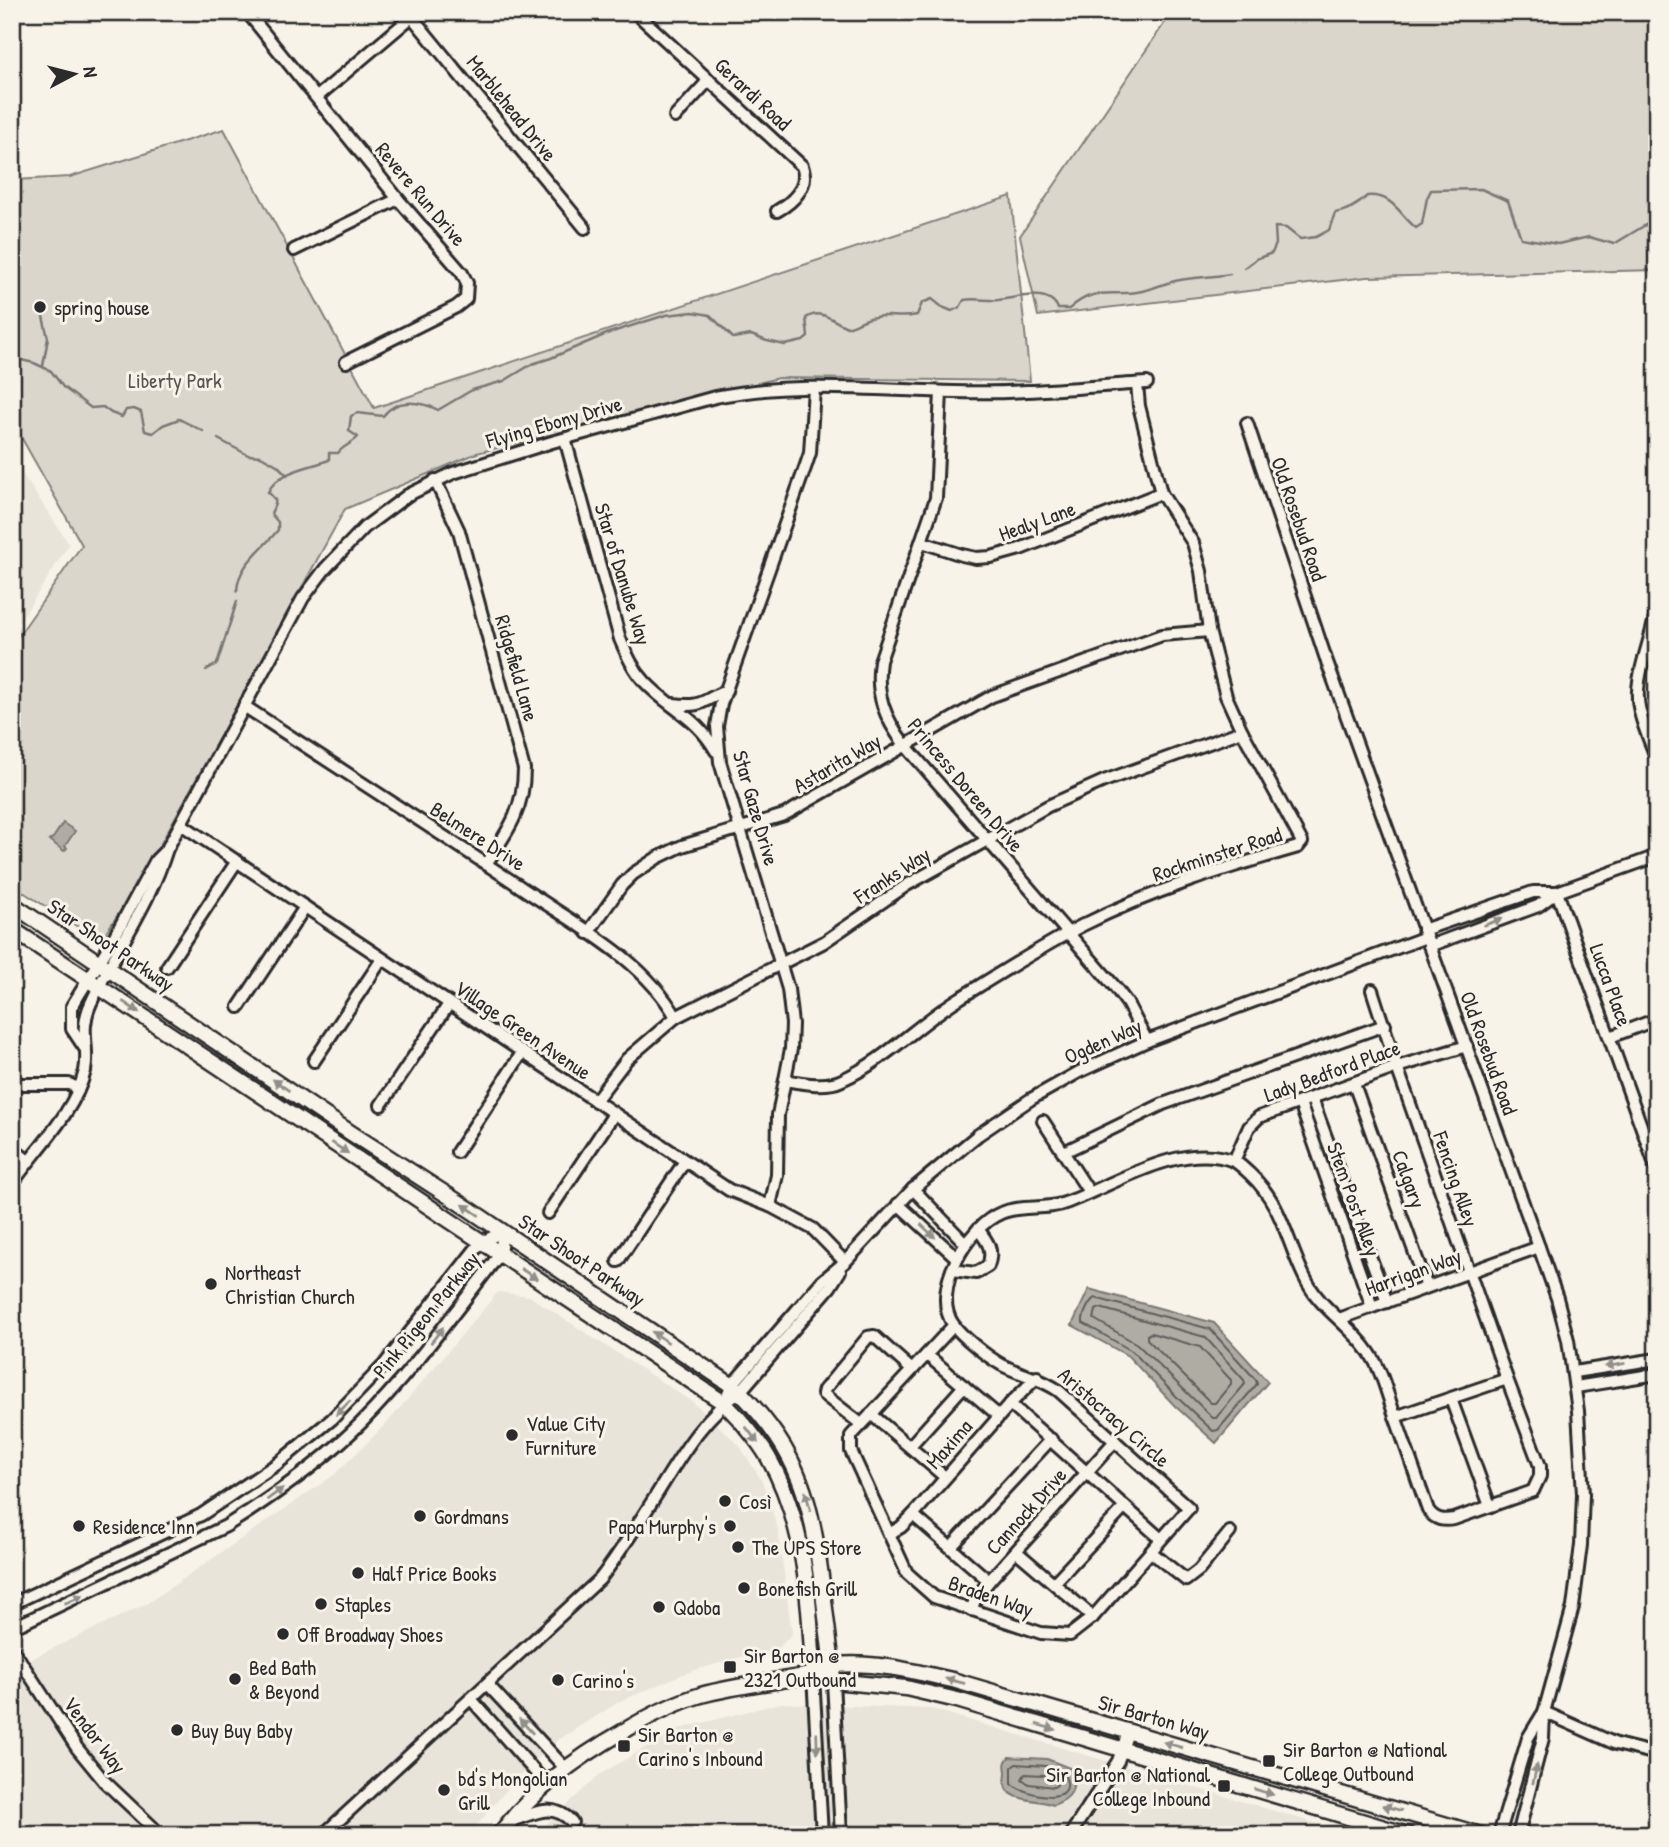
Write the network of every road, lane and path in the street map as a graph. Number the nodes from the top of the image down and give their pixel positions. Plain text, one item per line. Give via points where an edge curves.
1 (247, 12) edge
2 (635, 12) edge
3 (413, 14) edge
4 (709, 80) junction
5 (317, 97) junction
6 (675, 117) dead end
7 (398, 199) junction
8 (777, 211) dead end
9 (585, 228) dead end
10 (294, 250) dead end
11 (346, 362) dead end
12 (1142, 383) joint
13 (814, 388) junction
14 (941, 392) junction
15 (1247, 423) dead end
16 (565, 439) junction
17 (435, 480) junction
18 (1161, 493) junction
19 (922, 542) junction
20 (1657, 607) edge
21 (1209, 631) junction
22 (726, 691) junction
23 (672, 704) junction
24 (244, 706) junction
25 (1242, 731) junction
26 (905, 745) junction
27 (719, 757) junction
28 (1657, 759) edge
29 (181, 824) junction
30 (740, 829) junction
31 (987, 840) junction
32 (1657, 856) edge
33 (237, 861) junction
34 (486, 864) junction
35 (1557, 892) junction
36 (12, 904) edge
37 (305, 907) junction
38 (12, 929) edge
39 (587, 933) junction
40 (1068, 934) junction
41 (1426, 938) junction
42 (382, 959) junction
43 (781, 962) junction
44 (104, 965) junction
45 (167, 967) dead end
46 (94, 982) junction
47 (1372, 990) dead end
48 (449, 1004) junction
49 (239, 1007) dead end
50 (676, 1017) junction
51 (1657, 1019) edge
52 (1385, 1025) junction
53 (1610, 1037) junction
54 (1147, 1041) junction
55 (1467, 1046) junction
56 (522, 1053) junction
57 (314, 1061) dead end
58 (1397, 1067) junction
59 (785, 1080) junction
60 (12, 1084) edge
61 (1354, 1084) junction
62 (78, 1088) junction
63 (1312, 1099) junction
64 (595, 1101) junction
65 (1300, 1103) junction
66 (381, 1105) dead end
67 (614, 1114) junction
68 (1044, 1121) dead end
69 (12, 1148) edge
70 (457, 1152) dead end
71 (1064, 1152) junction
72 (28, 1161) junction
73 (685, 1161) junction
74 (1234, 1161) junction
75 (1657, 1170) edge
76 (12, 1184) edge
77 (913, 1189) junction
78 (1089, 1192) junction
79 (898, 1204) junction
80 (771, 1206) junction
81 (548, 1213) dead end
82 (978, 1229) junction
83 (503, 1232) junction
84 (481, 1242) junction
85 (966, 1244) junction
86 (1539, 1247) junction
87 (499, 1254) junction
88 (957, 1258) junction
89 (618, 1261) dead end
90 (845, 1262) junction
91 (953, 1270) junction
92 (1469, 1272) junction
93 (1427, 1287) junction
94 (1387, 1302) junction
95 (1372, 1307) junction
96 (1339, 1319) junction
97 (954, 1325) junction
98 (927, 1354) junction
99 (1657, 1359) edge
100 (912, 1370) junction
101 (1574, 1372) junction
102 (1657, 1374) edge
103 (1037, 1377) junction
104 (1507, 1379) junction
105 (964, 1385) junction
106 (1576, 1387) junction
107 (736, 1389) junction
108 (1451, 1399) junction
109 (724, 1403) junction
110 (1010, 1404) junction
111 (871, 1414) junction
112 (999, 1416) junction
113 (1395, 1417) junction
114 (861, 1424) junction
115 (1051, 1439) junction
116 (1115, 1441) junction
117 (910, 1446) junction
118 (1087, 1472) junction
119 (945, 1477) junction
120 (1490, 1506) junction
121 (1125, 1507) junction
122 (1189, 1508) joint
123 (913, 1516) junction
124 (1230, 1532) dead end
125 (889, 1534) junction
126 (1161, 1539) junction
127 (951, 1547) junction
128 (1017, 1552) junction
129 (1151, 1552) junction
130 (989, 1581) junction
131 (1054, 1583) junction
132 (12, 1604) edge
133 (971, 1610) junction
134 (1093, 1617) junction
135 (12, 1628) edge
136 (12, 1648) edge
137 (832, 1665) junction
138 (813, 1675) junction
139 (833, 1681) junction
140 (487, 1684) junction
141 (471, 1699) junction
142 (1544, 1713) junction
143 (1128, 1732) junction
144 (1123, 1748) junction
145 (1657, 1754) edge
146 (565, 1768) junction
147 (546, 1784) junction
148 (510, 1820) junction
149 (572, 1822) dead end
150 (161, 1835) edge
151 (323, 1835) edge
152 (499, 1835) edge
153 (822, 1835) edge
154 (841, 1835) edge
155 (1070, 1835) edge
156 (1408, 1835) edge
157 (1481, 1835) edge
158 (1499, 1835) edge
159 (1518, 1835) edge

1 - 5 street, Revere Run Drive
2 - 4 street, Gerardi Road
3 - 5 street
3 - 9 street, Marblehead Drive
4 - 6 street
4 - 8 street, Gerardi Road via 802,166 805,173 800,192
5 - 7 street, Revere Run Drive
7 - 10 street
7 - 11 street, Revere Run Drive via 462,273 466,299
12 - 14 street, Flying Ebony Drive via 1021,392
12 - 18 street, Rockminster Road via 1139,406
13 - 14 street, Flying Ebony Drive
13 - 16 street, Flying Ebony Drive via 738,393
13 - 22 street, Star Gaze Drive via 810,453
14 - 19 street, Princess Doreen Drive via 936,498
15 - 41 street, Old Rosebud Road
16 - 17 street, Flying Ebony Drive
16 - 23 street, Star of Danube Way via 624,649 644,681
17 - 24 street, Flying Ebony Drive via 384,512 324,569 303,598
17 - 34 street, Ridgefield Lane via 458,531 524,769 519,810
18 - 19 street, Healy Lane via 991,557 969,556
18 - 21 street, Rockminster Road via 1193,544
19 - 26 street, Princess Doreen Drive via 878,673 881,704
20 - 28 street via 1638,702
21 - 25 street, Rockminster Road via 1226,696
21 - 26 street, Astarita Way via 1162,635 1026,683 992,696
22 - 23 street via 697,705
22 - 27 street, Star Gaze Drive via 717,726
23 - 27 street, Star of Danube Way via 696,723
24 - 29 street, Flying Ebony Drive
24 - 34 street, Belmere Drive
25 - 31 street, Franks Way via 1104,781
25 - 40 street, Rockminster Road via 1300,836 1298,847 1157,893
26 - 30 street, Astarita Way via 785,815
26 - 31 street, Princess Doreen Drive
27 - 30 street, Star Gaze Drive
29 - 33 street, Village Green Avenue
29 - 44 street, Flying Ebony Drive via 142,908
30 - 39 street, Astarita Way via 682,846 644,866 622,886
30 - 43 street, Star Gaze Drive
31 - 40 street, Princess Doreen Drive
31 - 43 street, Franks Way via 907,885 824,942
32 - 35 street
33 - 37 street, Village Green Avenue
33 - 45 street
34 - 39 street, Belmere Drive
41 -> 35 street via 1538,906
35 - 41 street via 1533,892
35 - 53 street, Lucca Place
36 - 44 street, Star Shoot Parkway
37 - 42 street, Village Green Avenue
37 - 49 street
38 - 46 street, Star Shoot Parkway
39 - 50 street, Belmere Drive via 648,978
40 - 54 street, Princess Doreen Drive via 1127,1003
40 - 59 street, Rockminster Road via 934,1014 840,1082
41 - 54 street, Ogden Way
41 - 55 street, Old Rosebud Road
42 - 48 street, Village Green Avenue
42 - 57 street
43 - 50 street, Franks Way
43 - 59 street, Star Gaze Drive via 792,1024
44 - 46 street, Flying Ebony Drive
83 -> 44 street, Star Shoot Parkway
46 - 62 street, Flying Ebony Drive via 72,1006 72,1029 86,1059
46 -> 84 street, Star Shoot Parkway
47 - 52 street, Fencing Alley
48 - 56 street, Village Green Avenue
48 - 66 street
50 - 64 street, Franks Way via 627,1059
51 - 53 street
52 - 58 street, Fencing Alley
52 - 71 street via 1163,1104
53 - 75 street, Lucca Place
54 - 77 street, Ogden Way via 1031,1099 978,1135
55 - 58 street, Lady Bedford Place
55 - 86 street, Old Rosebud Road
56 - 64 street, Village Green Avenue
56 - 70 street
58 - 61 street, Lady Bedford Place
58 - 92 street, Fencing Alley
59 - 80 street, Star Gaze Drive
60 - 62 street
61 - 63 street, Lady Bedford Place
61 - 93 street, Calgary
62 - 72 street, Flying Ebony Drive
63 - 65 street, Lady Bedford Place
63 - 94 street, Stem Post Alley
64 - 67 street, Village Green Avenue
65 - 74 street, Lady Bedford Place via 1259,1117 1249,1127
65 - 95 street, Stem Post Alley
67 - 73 street, Village Green Avenue
67 - 81 street
68 - 71 street
69 - 72 street
71 - 78 street
72 - 76 street, Flying Ebony Drive
73 - 80 street, Village Green Avenue via 729,1190
73 - 89 street
74 - 78 street via 1201,1156 1162,1163
74 - 96 street via 1275,1203 1304,1276 1324,1307
77 - 79 street, Ogden Way
77 - 85 street
78 - 82 street via 1054,1208 1004,1211
79 -> 88 street
79 - 90 street, Ogden Way
80 - 90 street, Village Green Avenue via 813,1230
82 - 85 street
82 - 91 street via 989,1243 992,1256 988,1266 976,1273
83 - 84 street, Pink Pigeon Parkway
83 - 87 street, Pink Pigeon Parkway
107 -> 83 street, Star Shoot Parkway
84 - 87 street, Star Shoot Parkway
84 -> 132 street, Pink Pigeon Parkway via 384,1364 331,1419 277,1464 201,1515
85 - 88 street
86 - 92 street, Harrigan Way
86 - 101 street, Old Rosebud Road via 1557,1298
87 -> 109 street, Star Shoot Parkway
135 -> 87 street, Pink Pigeon Parkway via 215,1531 290,1483 381,1402
88 - 91 street
90 - 107 street, Ogden Way via 830,1287
91 - 97 street via 947,1299
92 - 93 street, Harrigan Way
92 - 104 street, Fencing Alley
93 - 94 street, Harrigan Way
94 - 95 street, Harrigan Way
95 - 96 street, Harrigan Way
96 - 113 street via 1370,1353
97 - 98 street
97 - 103 street, Aristocracy Circle via 999,1364
98 - 100 street
98 - 105 street
99 -> 101 street
100 - 111 street
100 - 114 street via 874,1336 868,1337 823,1394
101 - 106 street, Old Rosebud Road
102 - 106 street
103 - 110 street, Maxima
103 - 116 street, Aristocracy Circle
104 - 108 street
104 - 120 street via 1540,1476 1533,1491
105 - 112 street
105 - 117 street
106 - 142 street, Old Rosebud Road via 1582,1452 1581,1545 1573,1607
107 - 109 street, Ogden Way
137 -> 107 street, Star Shoot Parkway via 815,1528 806,1493 782,1443
108 - 113 street
108 - 120 street
109 -> 138 street, Star Shoot Parkway via 767,1455 794,1519
109 - 140 street, Ogden Way via 696,1433 600,1579
110 - 112 street, Maxima
110 - 115 street
111 - 114 street
111 - 117 street
112 - 119 street, Maxima
113 - 120 street via 1432,1516 1454,1519
114 - 125 street, Braden Way via 851,1436 851,1451
115 - 118 street
115 - 127 street
116 - 118 street, Cannock Drive
116 - 122 street, Aristocracy Circle
117 - 119 street
118 - 121 street
118 - 128 street, Cannock Drive
119 - 123 street, Maxima
121 - 126 street
121 - 131 street
122 - 126 street, Braden Way
123 - 125 street, Maxima
123 - 127 street
124 - 129 street via 1186,1580
125 - 133 street, Braden Way via 907,1573 934,1597
126 - 129 street, Braden Way
127 - 130 street
128 - 130 street, Cannock Drive
128 - 131 street
129 - 134 street, Braden Way
130 - 133 street, Cannock Drive
131 - 134 street
133 - 134 street, Braden Way via 1041,1633 1062,1635 1070,1635
136 - 150 street, Vendor Way via 77,1748
137 - 138 street, Sir Barton Way
137 - 139 street, Star Shoot Parkway
143 -> 137 street, Sir Barton Way via 923,1673
138 - 139 street, Sir Barton Way
138 - 146 street, Sir Barton Way via 734,1687 673,1705
138 -> 153 street, Star Shoot Parkway
139 -> 144 street, Sir Barton Way via 932,1693
139 - 154 street, Star Shoot Parkway
140 - 141 street, Ogden Way
146 -> 140 street
141 - 147 street
141 - 151 street, Ogden Way
142 - 145 street via 1616,1744
142 - 158 street, Old Rosebud Road via 1528,1738
159 -> 142 street, Old Rosebud Road via 1543,1738
143 - 144 street
157 -> 143 street, Sir Barton Way
144 - 155 street
144 -> 156 street, Sir Barton Way
146 - 147 street, Sir Barton Way
147 - 148 street, Sir Barton Way
148 - 149 street via 552,1810 564,1813
148 - 152 street, Sir Barton Way

